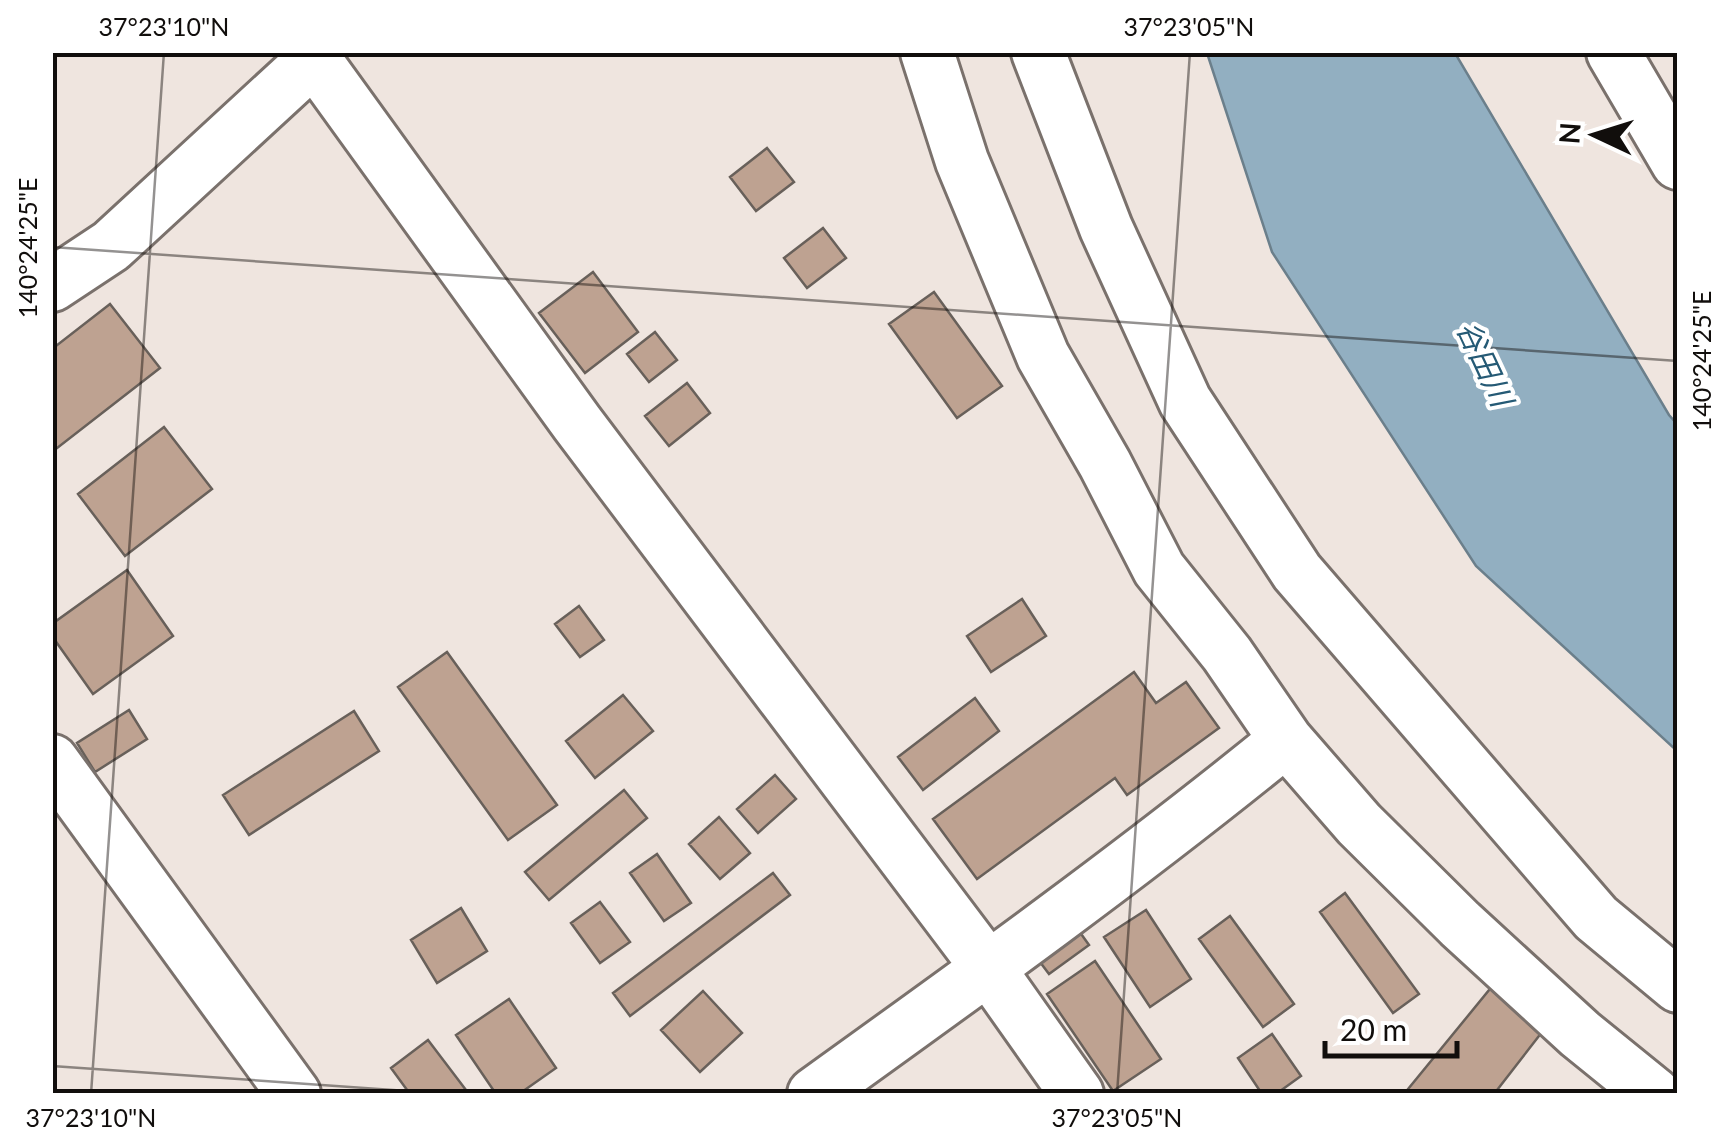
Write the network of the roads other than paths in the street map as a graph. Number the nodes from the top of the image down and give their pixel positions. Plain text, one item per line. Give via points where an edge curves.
1 (927, 52) edge
2 (1038, 52) edge
3 (1613, 52) edge
4 (317, 56) edge
5 (1678, 163) edge
6 (52, 285) edge
7 (1286, 740) junction
8 (52, 762) edge
9 (988, 968) junction
10 (1678, 986) edge
11 (294, 1094) edge
12 (814, 1094) edge
13 (1077, 1094) edge
14 (1654, 1094) edge

1 - 7 street via 962,161 1043,356 1160,569
2 - 10 street via 1106,228 1184,401 1297,572 1596,918
3 - 5 street
4 - 6 street via 112,246
4 - 9 street via 577,423
7 - 9 street
7 - 14 street via 1460,924
8 - 11 street
9 - 12 street
9 - 13 street

